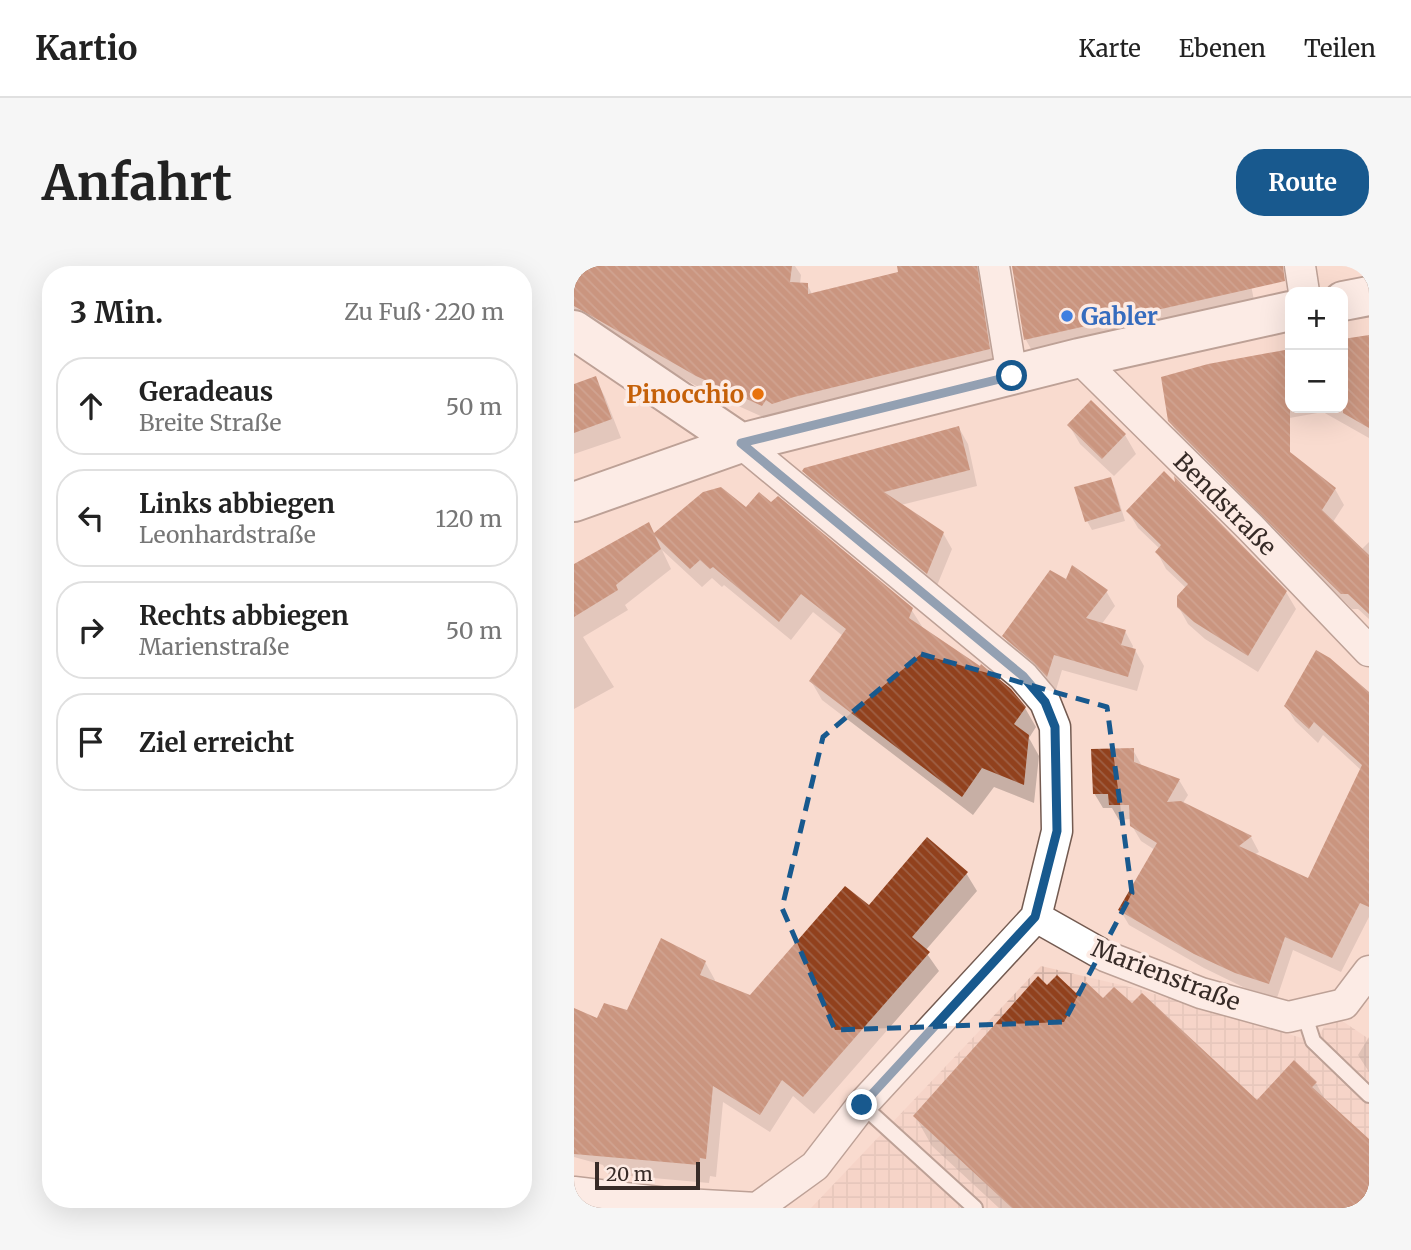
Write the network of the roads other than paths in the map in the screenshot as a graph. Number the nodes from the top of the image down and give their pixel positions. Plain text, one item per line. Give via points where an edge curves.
1 (994, 266) edge
2 (1300, 266) edge
3 (1303, 287) edge
4 (1369, 296) edge
5 (1348, 300) edge
6 (1285, 312) edge
7 (574, 330) edge
8 (1079, 358) junction
9 (1012, 376) junction
10 (741, 443) junction
11 (574, 502) edge
12 (1369, 651) edge
13 (1035, 917) junction
14 (1369, 971) edge
15 (1304, 1013) junction
16 (1369, 1095) edge
17 (862, 1105) junction
18 (574, 1192) edge
19 (975, 1208) edge

1 - 9 street
2 - 3 street
4 - 5 main road
6 - 8 main road
7 - 10 main road
8 - 9 main road
8 - 12 street, Bendstraße
9 - 10 main road
10 - 11 main road
10 - 13 street via 1023,676 1045,702 1055,727 1057,831
13 - 15 street, Marienstraße via 1105,956 1201,993 1288,1017
13 - 17 street
14 - 15 street, Marienstraße via 1344,1004
15 - 16 lane via 1313,1041
17 - 18 street via 815,1166 757,1208
17 - 19 lane

